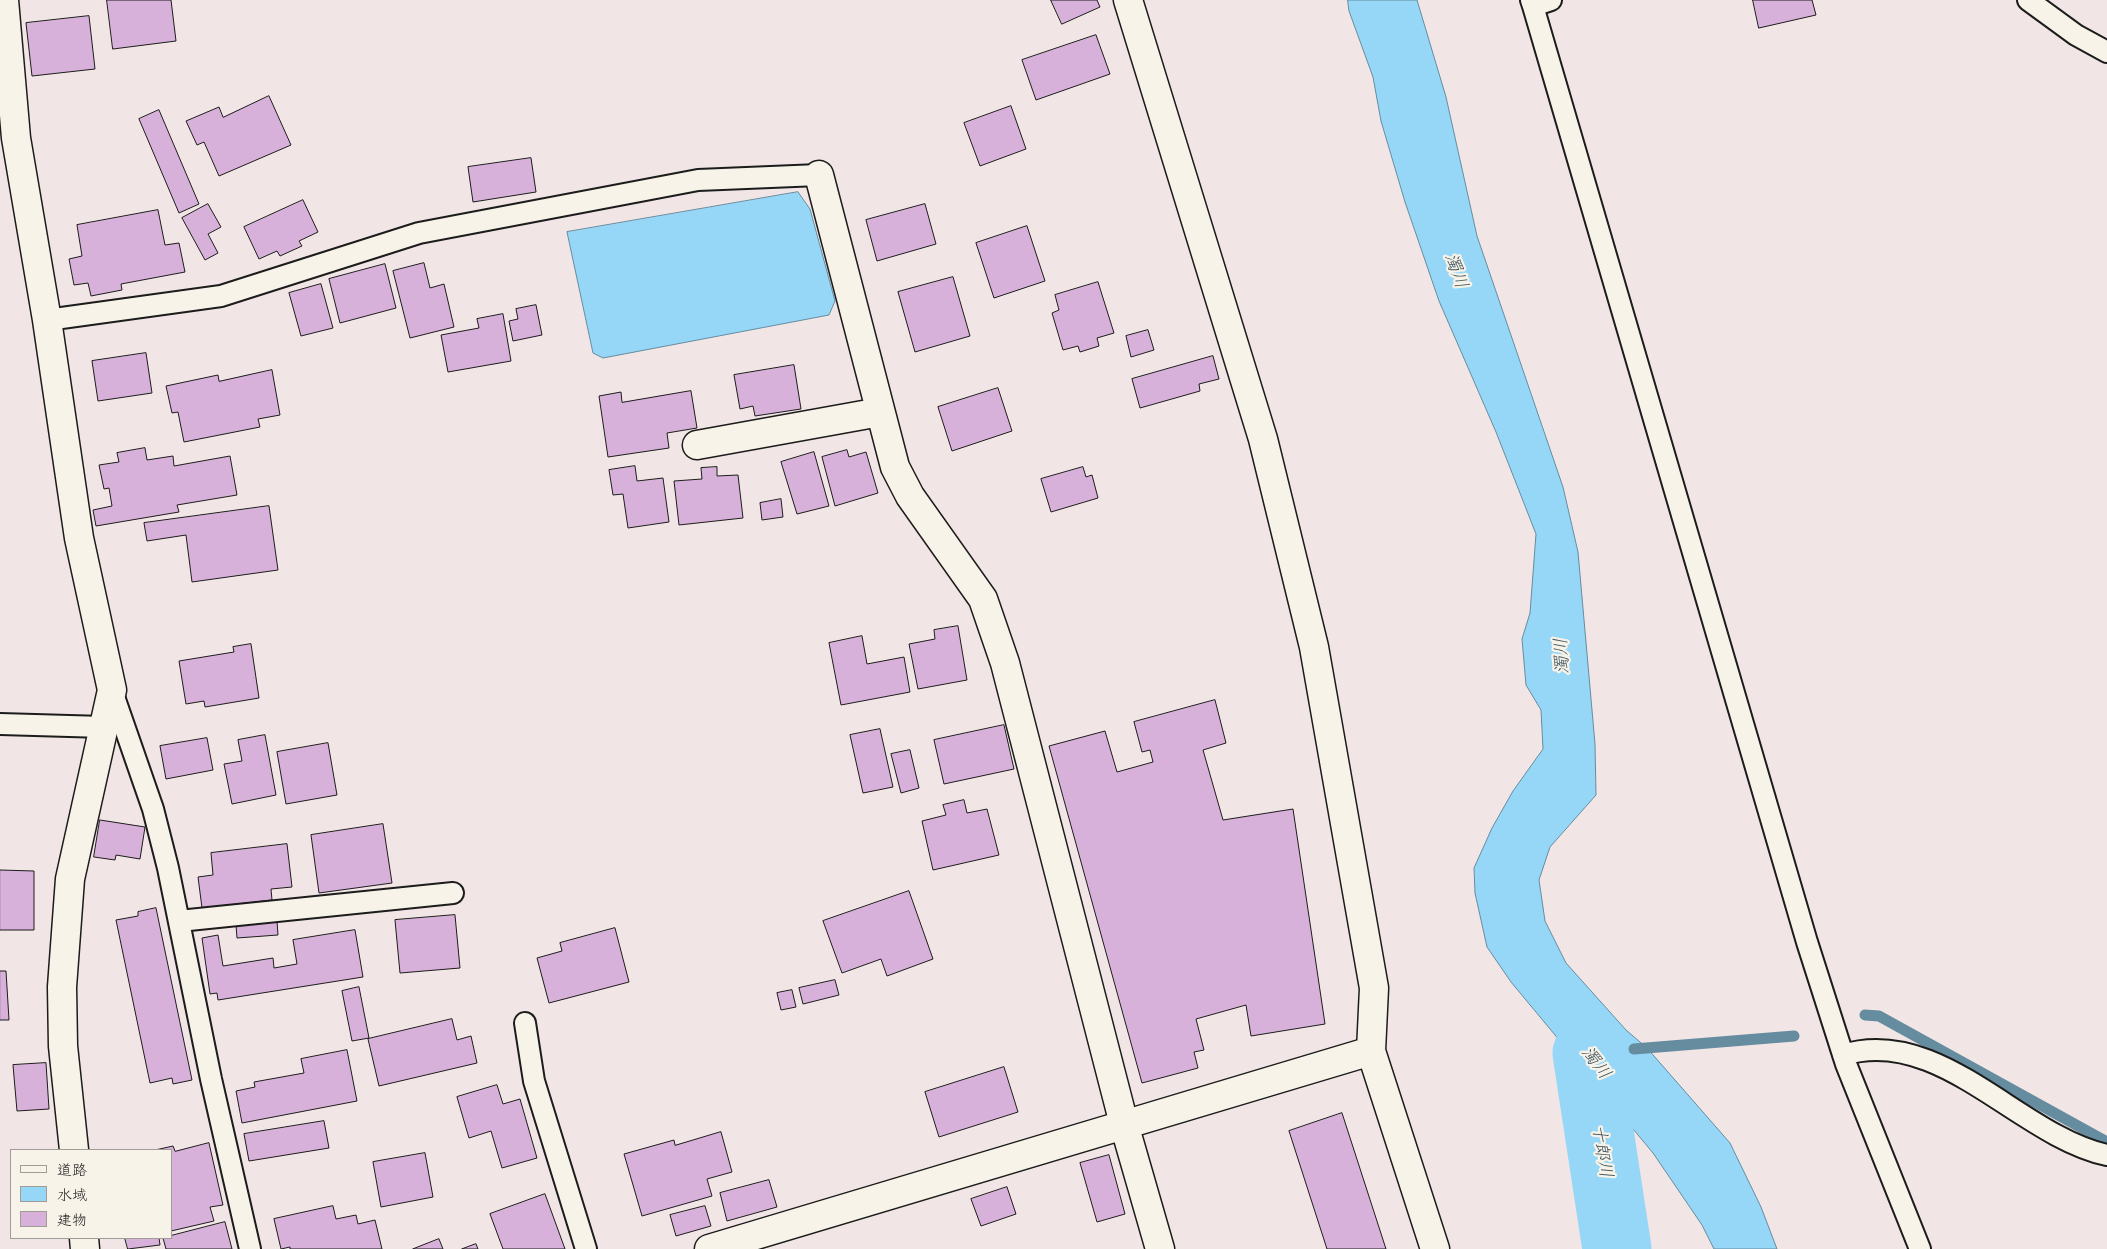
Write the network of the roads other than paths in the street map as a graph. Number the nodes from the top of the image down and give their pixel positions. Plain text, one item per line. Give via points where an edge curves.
1 (4, 0) edge
2 (1128, 0) edge
3 (2028, 0) edge
4 (1538, 2) edge
5 (2107, 52) edge
6 (8, 142) edge
7 (819, 175) joint
8 (48, 320) junction
9 (880, 412) junction
10 (697, 445) dead end
11 (112, 690) junction
12 (0, 724) edge
13 (104, 727) junction
14 (453, 893) dead end
15 (179, 921) junction
16 (525, 1023) dead end
17 (1371, 1051) junction
18 (1843, 1055) junction
19 (1124, 1124) junction
20 (74, 1149) edge
21 (2107, 1156) edge
22 (250, 1249) edge
23 (586, 1249) edge
24 (708, 1249) edge
25 (1160, 1249) edge
26 (1435, 1249) edge
27 (1920, 1249) edge

1 - 6 street
2 - 17 street via 1263,439 1314,647 1374,988
3 - 5 lane via 2076,35
4 - 18 lane via 1807,942
6 - 8 street
7 - 8 lane via 688,182 419,233 221,296
7 - 9 street
8 - 11 street via 79,538
9 - 10 street
9 - 19 street via 895,466 910,496 982,599 998,645
11 - 13 street
11 - 15 lane via 153,809
12 - 13 lane
13 - 20 street via 70,879 65,948 63,1046
14 - 15 lane
15 - 22 lane
16 - 23 lane via 534,1080
17 - 19 street
17 - 26 street
18 - 21 lane via 1858,1050 1884,1049 1918,1057 1956,1074 2074,1144
18 - 27 lane
19 - 24 street
19 - 25 street

